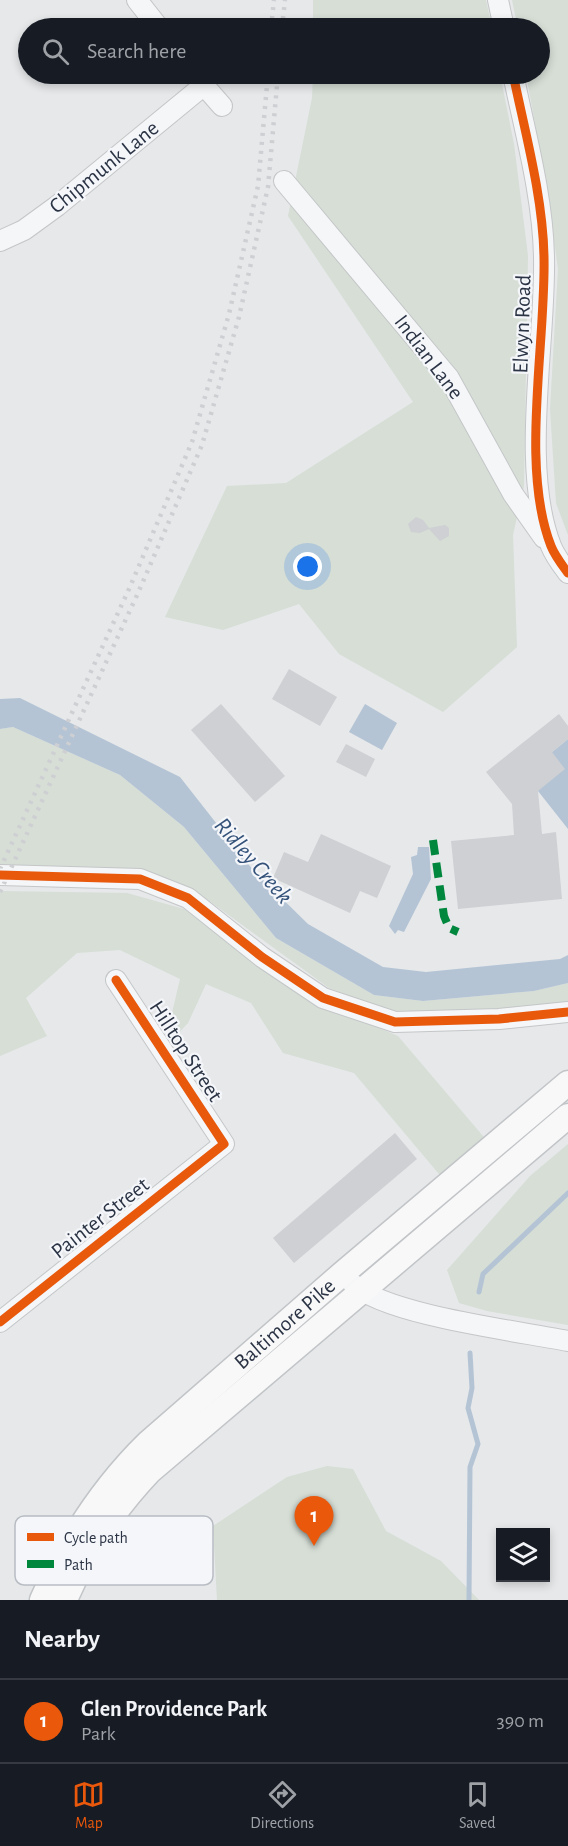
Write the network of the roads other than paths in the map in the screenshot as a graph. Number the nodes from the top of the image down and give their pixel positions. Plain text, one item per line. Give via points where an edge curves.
1 (136, 0) edge
2 (498, 0) edge
3 (151, 18) edge
4 (502, 18) edge
5 (194, 84) edge
6 (203, 84) edge
7 (515, 84) edge
8 (222, 106) dead end
9 (284, 181) dead end
10 (0, 241) edge
11 (551, 548) junction
12 (568, 573) edge
13 (0, 875) edge
14 (116, 980) dead end
15 (568, 1012) edge
16 (568, 1083) edge
17 (568, 1116) edge
18 (224, 1144) joint
19 (342, 1274) junction
20 (360, 1290) junction
21 (0, 1322) edge
22 (568, 1341) edge
23 (88, 1516) edge
24 (114, 1516) edge
25 (49, 1585) edge
26 (73, 1585) edge
27 (42, 1600) edge
28 (65, 1600) edge

1 - 3 street
2 - 4 street
5 - 10 street, Chipmunk Lane via 57,206 24,231
6 - 8 street
7 - 11 street, Elwyn Road via 533,170 544,256 537,463 540,506
9 - 11 street, Indian Lane via 449,378 513,494
11 - 12 street, Elwyn Road
13 - 15 street via 140,879 188,898 262,957 323,998 395,1022 499,1019
14 - 18 street, Hilltop Street
16 - 19 main road, Baltimore Pike
17 - 20 main road, Baltimore Pike
18 - 21 street, Painter Street
19 - 20 street
19 - 23 main road, Baltimore Pike via 134,1457
20 - 22 street via 405,1308
20 - 24 main road, Baltimore Pike via 143,1478
25 - 27 main road, Baltimore Pike
26 - 28 main road, Baltimore Pike

